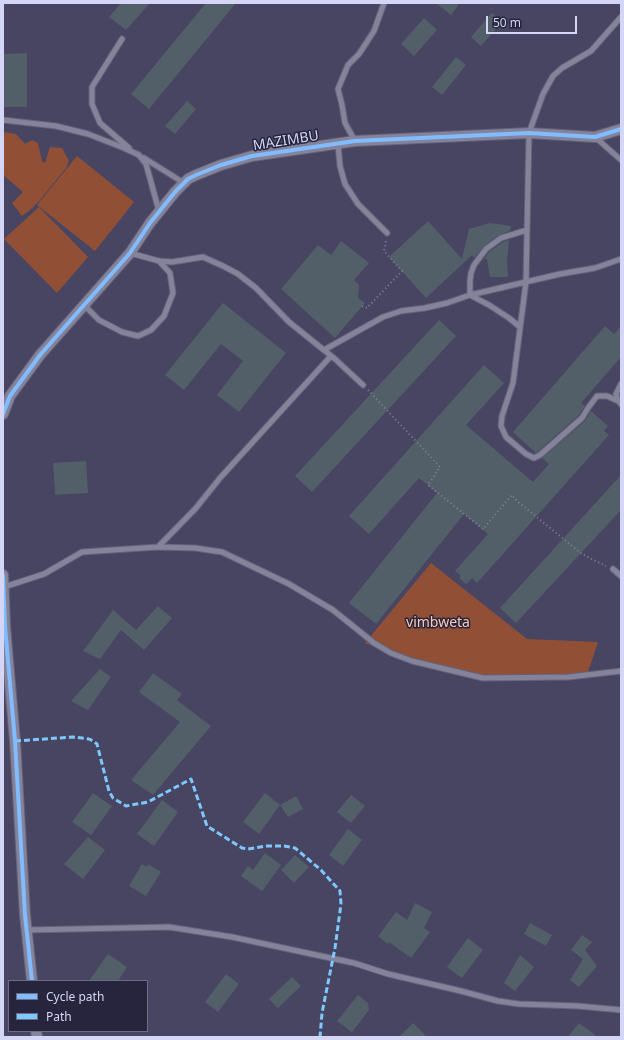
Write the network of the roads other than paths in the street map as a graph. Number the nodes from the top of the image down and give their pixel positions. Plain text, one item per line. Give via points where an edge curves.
1 (384, 3) edge
2 (621, 17) edge
3 (122, 39) dead end
4 (3, 120) edge
5 (621, 130) edge
6 (530, 133) junction
7 (595, 137) junction
8 (355, 141) junction
9 (338, 144) junction
10 (139, 155) junction
11 (621, 160) edge
12 (184, 183) junction
13 (160, 212) junction
14 (527, 230) junction
15 (387, 233) road end
16 (130, 253) junction
17 (621, 259) edge
18 (159, 261) junction
19 (526, 282) junction
20 (470, 295) junction
21 (84, 305) junction
22 (520, 328) junction
23 (324, 350) junction
24 (331, 356) junction
25 (621, 384) edge
26 (363, 385) road end
27 (619, 403) edge
28 (3, 414) edge
29 (158, 547) junction
30 (613, 569) road end
31 (3, 574) edge
32 (621, 576) edge
33 (4, 587) junction
34 (621, 671) edge
35 (27, 930) junction
36 (32, 980) edge
37 (621, 1010) edge

1 - 8 lane via 374,31 359,54 348,65 338,89 345,123
2 - 6 lane via 591,51 553,76 543,94
3 - 10 lane via 92,87 92,104 100,123
4 - 10 lane via 56,126 88,134
5 - 7 street
6 - 7 street, MAZIMBU
6 - 8 street, MAZIMBU
6 - 14 lane
7 - 11 lane
8 - 9 street, MAZIMBU
9 - 12 street, MAZIMBU via 252,156 221,165
9 - 15 lane via 340,166 346,184 358,204
10 - 12 lane
10 - 13 lane via 146,164
12 - 13 street, MAZIMBU
13 - 16 street, MAZIMBU
14 - 19 lane
14 - 20 lane via 500,238 486,249 471,273
16 - 18 lane
16 - 21 street, MAZIMBU
17 - 19 lane via 595,268
18 - 21 lane via 170,273 173,293 164,316 152,330 138,336 122,332 99,320
18 - 23 lane via 172,262 203,257 238,274 256,288 289,322
19 - 20 lane
19 - 22 lane
20 - 22 lane
20 - 23 lane via 447,304 401,311 383,317
21 - 28 street, MAZIMBU via 21,379 10,396
22 - 27 lane via 513,383 501,426 506,437 526,454 534,458 540,455 582,418 597,396 607,396
23 - 24 lane
24 - 26 lane
24 - 29 lane
25 - 27 lane via 616,394
29 - 33 lane via 82,552 44,574
29 - 34 lane via 222,552 250,564 333,610 374,643 412,661 483,678 569,677
30 - 32 lane
31 - 33 street
33 - 35 street
35 - 36 street
35 - 37 lane via 169,927 232,937 354,963 498,1001

